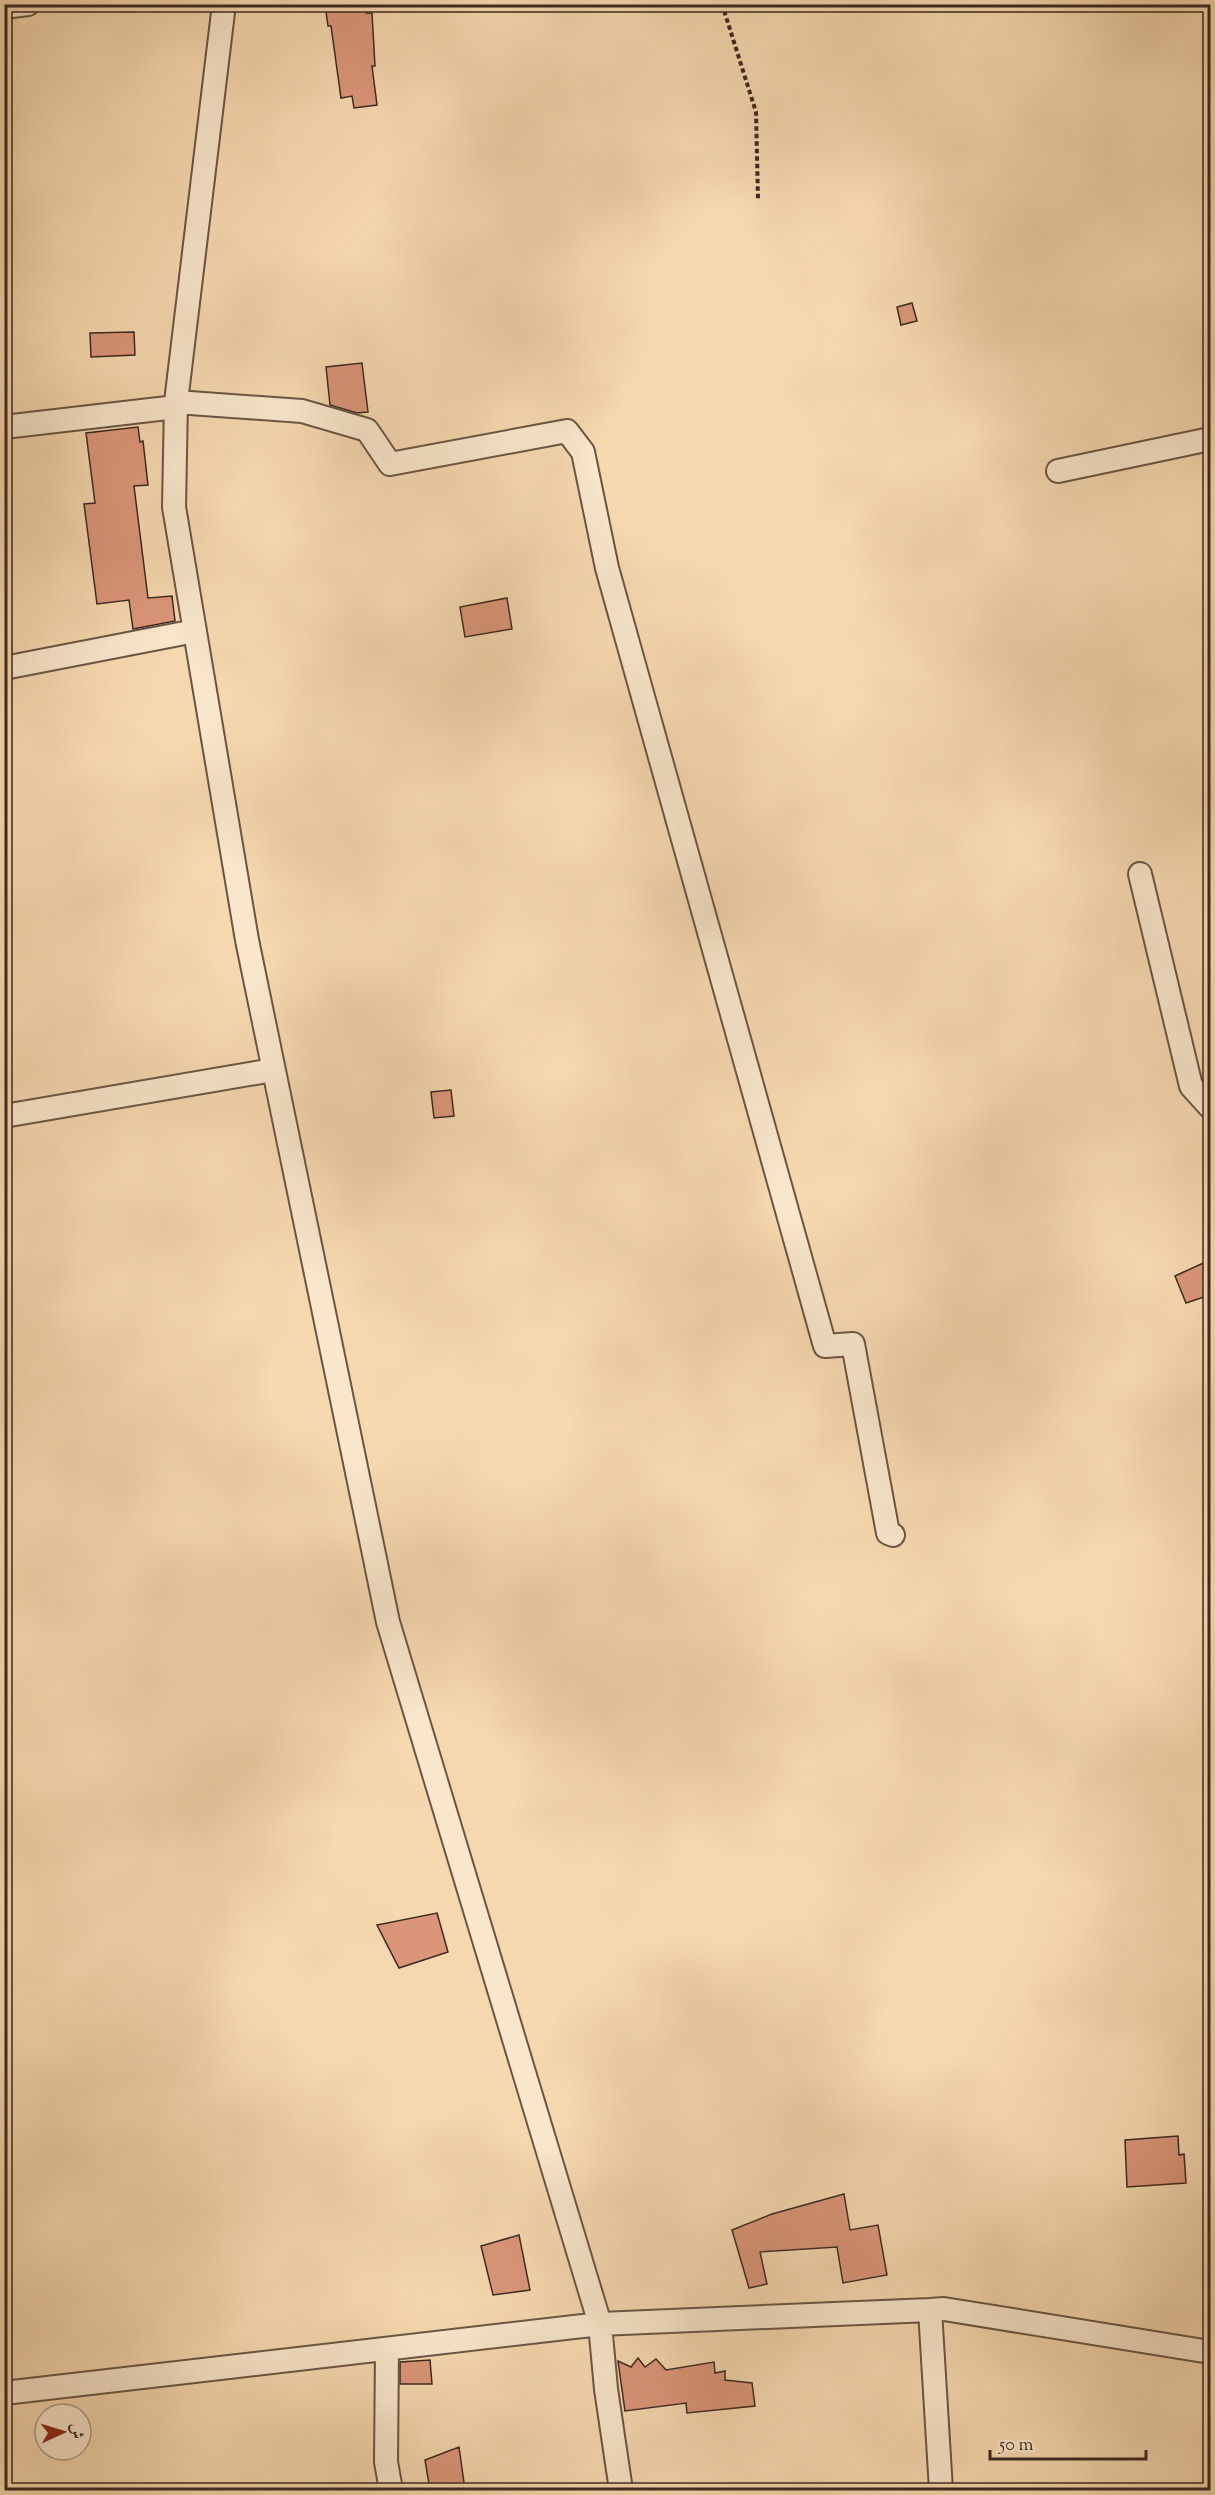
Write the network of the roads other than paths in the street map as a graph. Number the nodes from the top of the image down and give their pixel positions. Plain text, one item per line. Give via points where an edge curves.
1 (28, 4) edge
2 (224, 4) edge
3 (4, 7) edge
4 (176, 404) junction
5 (4, 427) edge
6 (1210, 439) edge
7 (1058, 471) dead end
8 (195, 631) junction
9 (4, 668) edge
10 (1140, 874) dead end
11 (273, 1070) junction
12 (1210, 1107) edge
13 (4, 1116) edge
14 (893, 1535) dead end
15 (930, 2310) junction
16 (600, 2324) junction
17 (387, 2349) junction
18 (1210, 2352) edge
19 (4, 2393) edge
20 (391, 2490) edge
21 (621, 2490) edge
22 (941, 2490) edge

1 - 3 street
2 - 4 street
4 - 5 street
4 - 8 street via 174,507
4 - 14 street via 302,411 367,430 390,464 567,430 583,453 607,568 825,1346 853,1344 888,1533
6 - 7 street
8 - 9 street
8 - 11 street
10 - 12 street via 1191,1086
11 - 13 street
11 - 16 street via 388,1622
15 - 16 street
15 - 18 street via 944,2309
15 - 22 street
16 - 17 street
16 - 21 street
17 - 19 street
17 - 20 street via 386,2462

